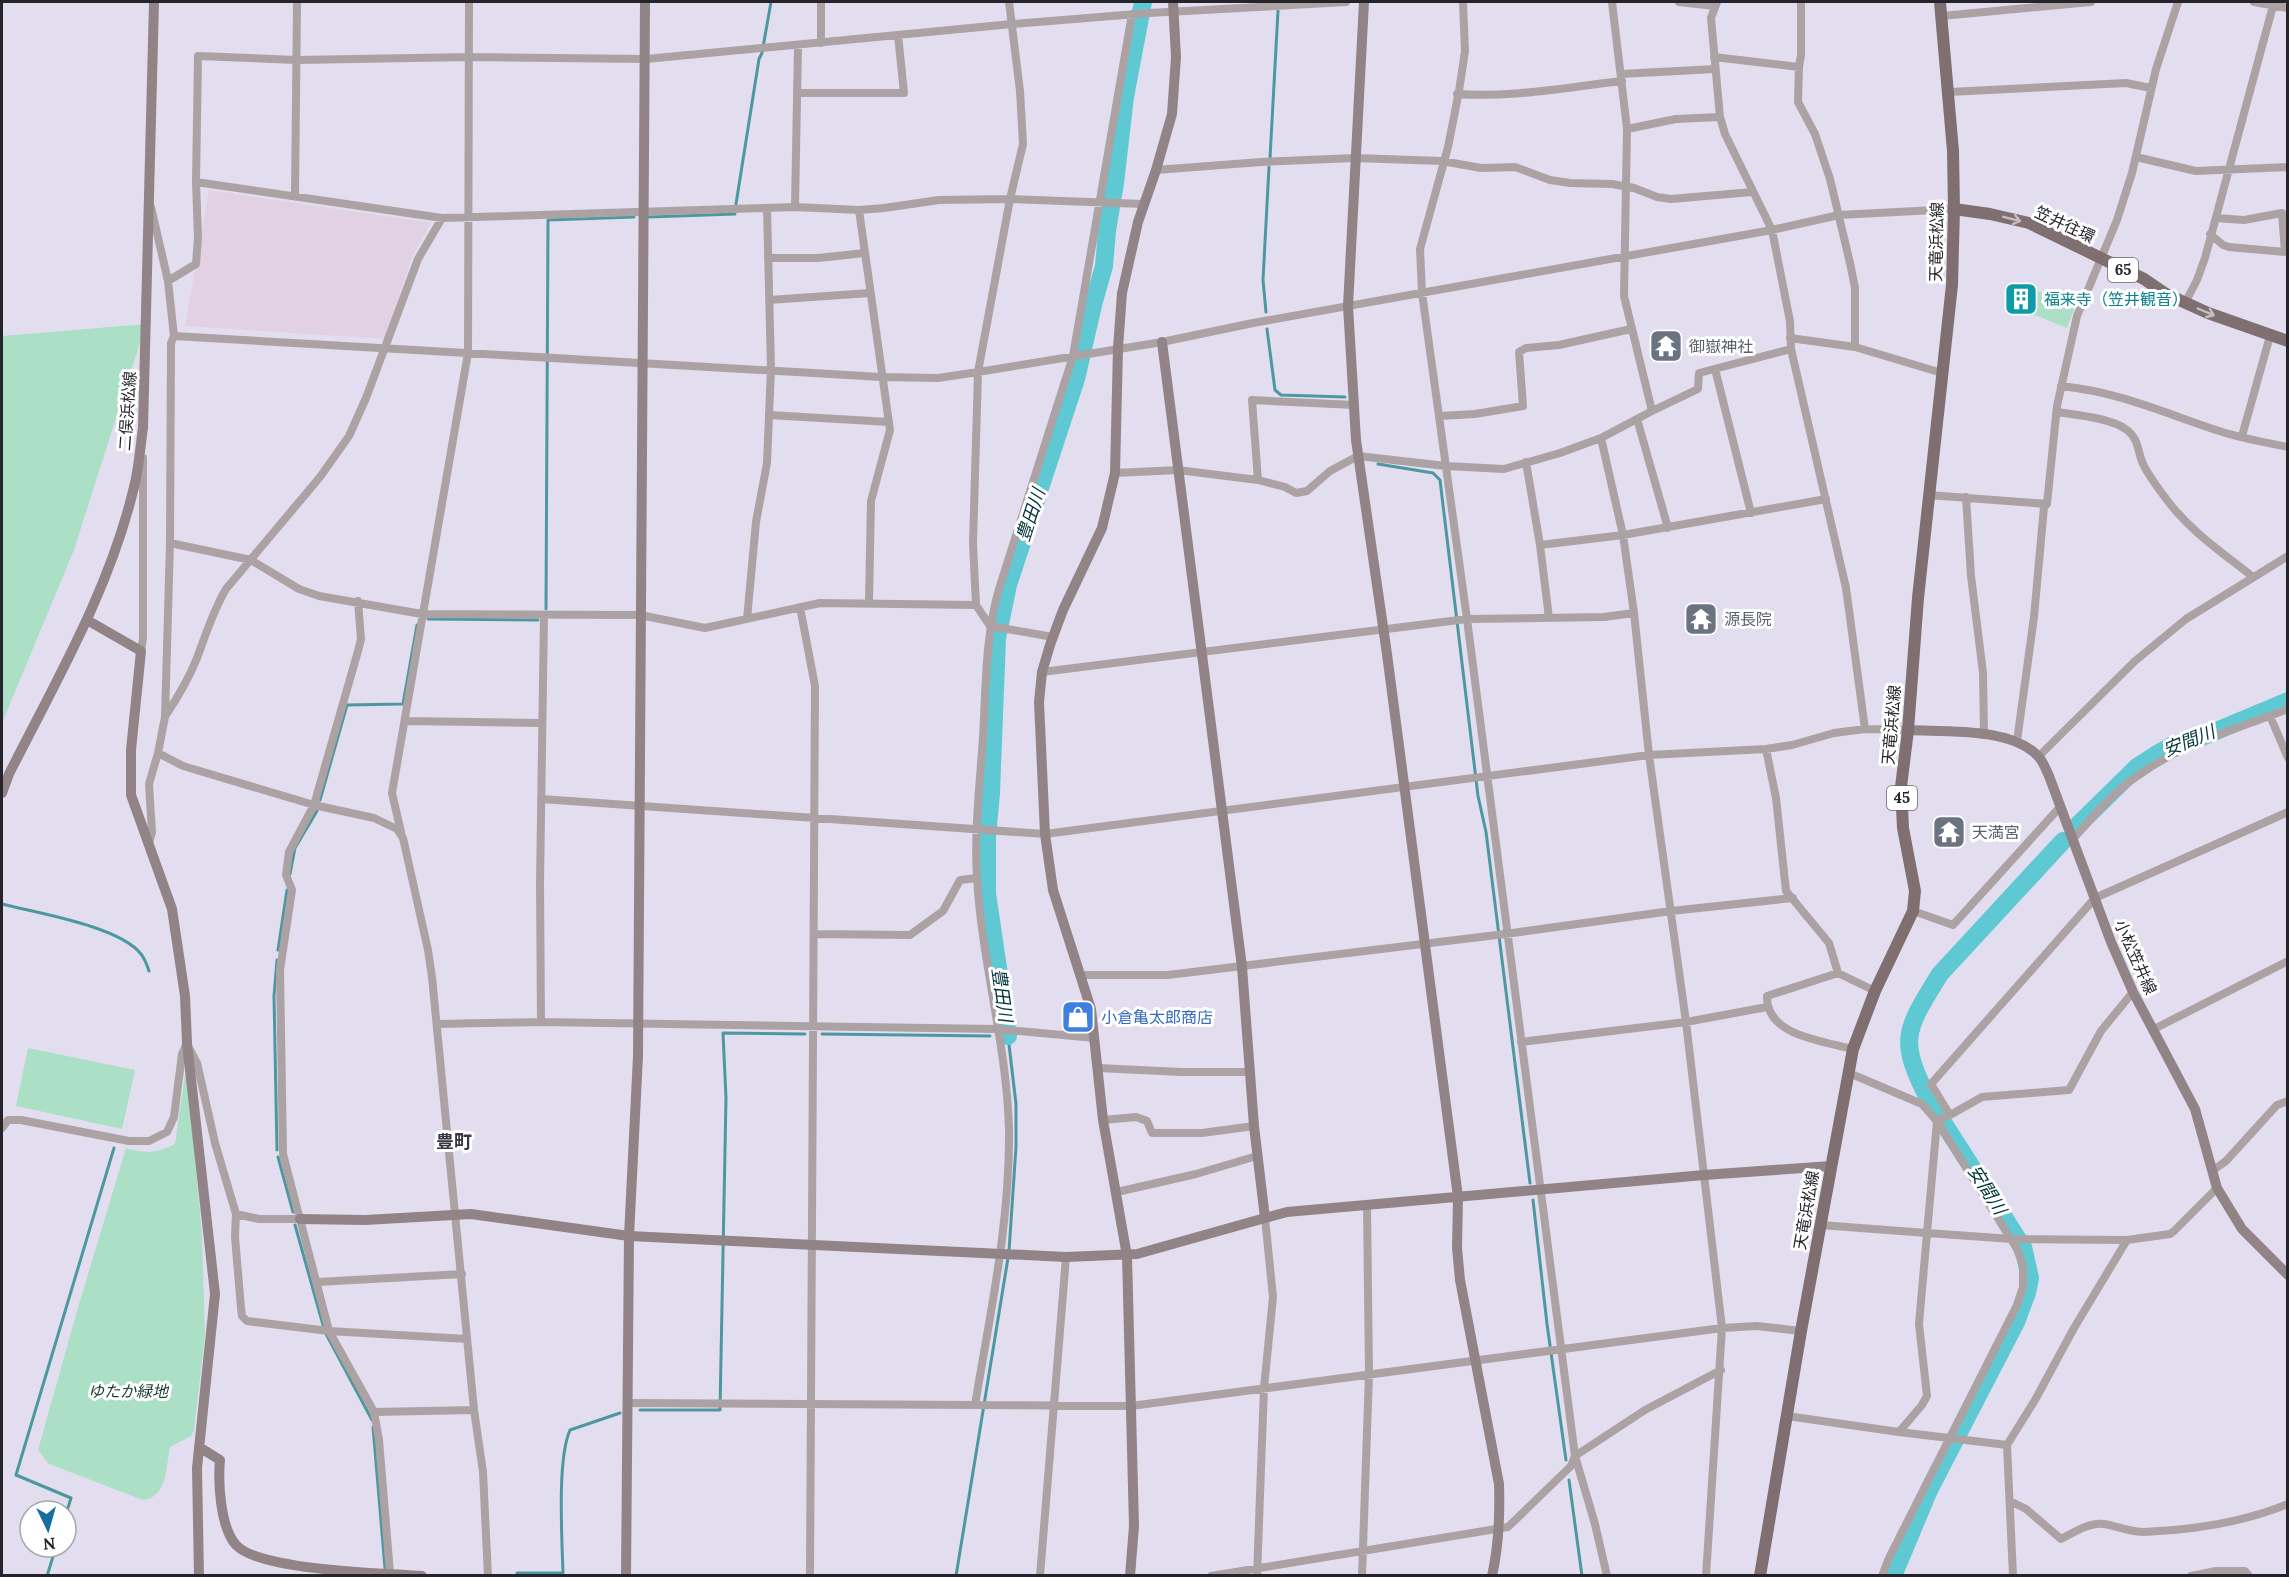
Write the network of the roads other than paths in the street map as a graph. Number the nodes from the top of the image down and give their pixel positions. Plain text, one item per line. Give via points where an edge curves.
1 (154, 2) edge
2 (297, 2) edge
3 (469, 2) edge
4 (645, 2) edge
5 (821, 2) edge
6 (1009, 2) edge
7 (1346, 2) edge
8 (1364, 2) edge
9 (1462, 2) edge
10 (1612, 2) edge
11 (1679, 2) edge
12 (1801, 2) edge
13 (1940, 2) edge
14 (2091, 2) edge
15 (2178, 2) edge
16 (2254, 2) edge
17 (1716, 4) edge
18 (2273, 4) edge
19 (1174, 7) edge
20 (2288, 8) edge
21 (1133, 14) junction
22 (1942, 16) junction
23 (1012, 24) junction
24 (898, 35) junction
25 (821, 43) junction
26 (798, 45) junction
27 (470, 57) junction
28 (1714, 57) junction
29 (646, 59) junction
30 (297, 60) junction
31 (1799, 67) junction
32 (1715, 69) junction
33 (1621, 77) junction
34 (2151, 88) junction
35 (1948, 92) junction
36 (798, 93) junction
37 (1457, 94) junction
38 (1720, 117) junction
39 (1628, 129) junction
40 (1354, 158) junction
41 (2136, 158) junction
42 (1442, 161) junction
43 (2288, 167) edge
44 (1156, 170) junction
45 (2229, 170) junction
46 (196, 182) junction
47 (1626, 186) junction
48 (1752, 192) junction
49 (295, 195) junction
50 (148, 196) junction
51 (1010, 199) junction
52 (1101, 202) junction
53 (1143, 204) junction
54 (795, 207) junction
55 (767, 209) junction
56 (1954, 209) junction
57 (859, 210) junction
58 (643, 213) junction
59 (1839, 215) junction
60 (442, 218) junction
61 (467, 218) junction
62 (2216, 218) junction
63 (1772, 230) junction
64 (2210, 234) junction
65 (865, 254) junction
66 (1625, 256) junction
67 (768, 258) junction
68 (2101, 260) junction
69 (168, 281) junction
70 (870, 293) junction
71 (1422, 293) junction
72 (769, 300) junction
73 (2185, 303) junction
74 (1348, 306) junction
75 (1631, 329) junction
76 (174, 336) junction
77 (2270, 336) junction
78 (1790, 338) junction
79 (2288, 341) edge
80 (1162, 342) junction
81 (1855, 347) junction
82 (386, 348) junction
83 (1118, 348) junction
84 (1791, 350) junction
85 (468, 353) junction
86 (1075, 355) junction
87 (642, 362) junction
88 (771, 369) junction
89 (1715, 369) junction
90 (978, 372) junction
91 (1942, 373) junction
92 (881, 377) junction
93 (2061, 386) junction
94 (1354, 405) junction
95 (1652, 411) junction
96 (2057, 412) junction
97 (769, 415) junction
98 (1440, 416) junction
99 (1637, 418) junction
100 (889, 422) junction
101 (143, 428) junction
102 (2242, 436) junction
103 (1601, 438) junction
104 (2288, 447) edge
105 (1358, 456) junction
106 (1526, 462) junction
107 (1446, 466) junction
108 (1178, 470) junction
109 (1115, 473) junction
110 (1258, 480) junction
111 (1929, 495) junction
112 (1966, 497) junction
113 (1826, 499) junction
114 (2047, 504) junction
115 (1751, 513) junction
116 (1668, 528) junction
117 (1623, 535) junction
118 (170, 543) junction
119 (1540, 545) junction
120 (2288, 556) edge
121 (251, 560) junction
122 (2253, 576) junction
123 (358, 602) junction
124 (869, 602) junction
125 (976, 605) junction
126 (800, 607) junction
127 (1634, 613) junction
128 (422, 614) junction
129 (544, 615) junction
130 (640, 615) junction
131 (1549, 618) junction
132 (87, 620) junction
133 (747, 620) junction
134 (1460, 620) junction
135 (990, 626) junction
136 (1383, 629) junction
137 (1053, 637) junction
138 (141, 651) junction
139 (1202, 653) junction
140 (1042, 672) junction
141 (2288, 709) edge
142 (2270, 716) junction
143 (165, 717) junction
144 (406, 721) junction
145 (542, 723) junction
146 (1865, 729) junction
147 (1908, 730) junction
148 (1984, 734) junction
149 (2016, 741) junction
150 (1766, 749) junction
151 (158, 753) junction
152 (1649, 755) junction
153 (2038, 757) junction
154 (2288, 758) edge
155 (1485, 776) junction
156 (1403, 787) junction
157 (2, 793) edge
158 (541, 799) junction
159 (640, 804) junction
160 (314, 805) junction
161 (2060, 807) junction
162 (1223, 810) junction
163 (2288, 812) edge
164 (816, 817) junction
165 (979, 829) junction
166 (1045, 834) junction
167 (403, 838) junction
168 (2072, 840) junction
169 (148, 844) junction
170 (977, 878) junction
171 (1793, 898) junction
172 (2095, 898) junction
173 (1671, 911) junction
174 (1913, 911) junction
175 (814, 934) junction
176 (1506, 934) junction
177 (1424, 944) junction
178 (2288, 961) edge
179 (1242, 967) junction
180 (1838, 973) junction
181 (1081, 975) junction
182 (1875, 991) junction
183 (2133, 992) junction
184 (1767, 1007) junction
185 (541, 1022) junction
186 (1686, 1022) junction
187 (437, 1024) junction
188 (637, 1024) junction
189 (813, 1026) junction
190 (998, 1029) junction
191 (2154, 1029) junction
192 (1095, 1038) junction
193 (1521, 1042) junction
194 (187, 1043) junction
195 (1853, 1049) junction
196 (1098, 1068) junction
197 (1250, 1072) junction
198 (1849, 1073) junction
199 (2288, 1101) edge
200 (1942, 1119) junction
201 (1103, 1120) junction
202 (1254, 1126) junction
203 (2, 1128) edge
204 (1257, 1156) junction
205 (1831, 1166) junction
206 (2212, 1171) junction
207 (1704, 1175) junction
208 (2217, 1188) junction
209 (1540, 1190) junction
210 (1117, 1192) junction
211 (1458, 1197) junction
212 (1367, 1205) junction
213 (236, 1214) junction
214 (456, 1215) junction
215 (1265, 1218) junction
216 (300, 1219) junction
217 (1820, 1225) junction
218 (1927, 1233) junction
219 (629, 1236) junction
220 (2013, 1239) junction
221 (2127, 1240) junction
222 (811, 1245) junction
223 (1006, 1254) junction
224 (1127, 1256) junction
225 (1066, 1257) junction
226 (462, 1274) junction
227 (2288, 1275) edge
228 (318, 1282) junction
229 (1722, 1328) junction
230 (326, 1330) junction
231 (1801, 1331) junction
232 (467, 1339) junction
233 (1558, 1350) junction
234 (1475, 1361) junction
235 (1721, 1370) junction
236 (1370, 1374) junction
237 (1264, 1388) junction
238 (628, 1403) junction
239 (811, 1404) junction
240 (977, 1405) junction
241 (1053, 1406) junction
242 (1131, 1406) junction
243 (474, 1410) junction
244 (374, 1412) junction
245 (1787, 1416) junction
246 (1899, 1432) junction
247 (1953, 1439) junction
248 (2007, 1445) junction
249 (199, 1446) junction
250 (1575, 1456) junction
251 (2010, 1501) junction
252 (2288, 1504) edge
253 (1498, 1529) junction
254 (1363, 1550) junction
255 (390, 1569) junction
256 (1257, 1572) edge
257 (199, 1575) edge
258 (422, 1575) edge
259 (488, 1575) edge
260 (626, 1575) edge
261 (810, 1575) edge
262 (1040, 1575) edge
263 (1130, 1575) edge
264 (1211, 1575) edge
265 (1362, 1575) edge
266 (1492, 1575) edge
267 (1607, 1575) edge
268 (1706, 1575) edge
269 (1760, 1575) edge
270 (1882, 1575) edge
271 (2013, 1575) edge
272 (2191, 1575) edge
273 (2249, 1575) edge

1 - 50 street, 二俣浜松線
2 - 30 street
3 - 27 street
4 - 29 street
5 - 25 street
6 - 23 street
7 - 19 street
8 - 40 street
9 - 37 street via 1465,51
10 - 33 street
11 - 17 street
12 - 31 street
13 - 22 main road, 天竜浜松線 / 45
14 - 22 street
15 - 34 street
16 - 18 street
17 - 28 street via 1711,18
18 - 20 street
18 - 45 street
19 - 21 street
19 - 44 street via 1172,114
21 - 23 street
21 - 52 street
22 - 35 main road, 天竜浜松線 / 45
23 - 24 street
23 - 51 street via 1023,144
24 - 25 street
24 - 36 street via 903,93
25 - 26 street
26 - 29 street
26 - 36 street
27 - 29 street
27 - 30 street
27 - 61 street
28 - 31 street
28 - 32 street
29 - 58 street
30 - 46 street via 198,56
30 - 49 street
31 - 59 street via 1798,102 1815,134
32 - 33 street
32 - 38 street
33 - 37 street via 1566,89 1487,96
33 - 39 street
34 - 35 street via 2126,83
34 - 41 street
35 - 56 main road, 天竜浜松線 / 45
36 - 54 street
37 - 42 street
38 - 39 street via 1676,119
38 - 48 street
39 - 47 street
40 - 42 street
40 - 44 street
40 - 74 street
41 - 45 street via 2191,170
41 - 68 street
42 - 47 street via 1481,168 1515,166 1550,180
42 - 71 street via 1420,249
43 - 45 street
44 - 53 street
45 - 62 street
46 - 49 street
46 - 69 street via 196,264
47 - 48 street via 1671,199
47 - 66 street
48 - 63 street
49 - 60 street
50 - 69 street
50 - 101 street, 二俣浜松線
51 - 52 street
51 - 57 street via 939,200
51 - 90 street
52 - 53 street
52 - 86 street
53 - 83 street via 1122,293
54 - 55 street
54 - 57 street
55 - 58 street
55 - 67 street
56 - 59 street
56 -> 68 main road, 笠井往環 / 65 via 2028,224
56 - 91 main road, 天竜浜松線 / 45 via 1952,285
57 - 65 street
58 - 61 street
58 - 87 street
59 - 63 street
59 - 81 street via 1855,288
60 - 61 street
60 - 82 street via 418,259
61 - 85 street
62 - 64 street
62 - 64 street via 2244,220 2282,213 2285,252 2229,247
63 - 66 street
63 - 78 street
64 - 73 street via 2198,280
65 - 67 street
65 - 70 street
66 - 71 street
66 - 75 street via 1624,296
67 - 72 street
68 - 73 main road, 笠井往環 / 65
68 - 93 street via 2077,316
69 - 76 street
70 - 72 street
70 - 92 street
71 - 74 street
71 - 98 street
72 - 88 street
73 -> 77 main road, 笠井往環 / 65
74 - 80 street
74 - 94 street
75 - 95 street
75 - 98 street via 1526,348 1519,352 1518,362 1523,406
76 - 82 street
76 - 118 street
77 - 79 main road, 笠井往環 / 65
77 - 102 street
78 - 81 street
78 - 84 street
80 - 83 street
80 - 108 street
81 - 91 street
82 - 85 street
82 - 121 street via 349,436
83 - 86 street
83 - 109 street
84 - 89 street
84 - 113 street
85 - 87 street
85 - 128 street
86 - 90 street
86 - 135 street
87 - 88 street
87 - 130 street
88 - 92 street
88 - 97 street
89 - 95 street via 1699,374 1698,389
89 - 115 street
90 - 92 street via 938,378
90 - 125 street via 973,544
91 - 111 main road, 天竜浜松線 / 45
92 - 100 street
93 - 96 street
93 - 102 street via 2140,402
94 - 105 street
94 - 110 street via 1252,400
95 - 99 street
96 - 114 street
96 - 122 street via 2086,416 2126,429 2138,441 2149,474 2176,511
97 - 100 street
97 - 133 street via 767,463 756,522
98 - 107 street
99 - 103 street
99 - 116 street
100 - 124 street via 871,501
101 - 132 street, 二俣浜松線 via 135,486 115,552
101 - 138 street
102 - 104 street
103 - 106 street
103 - 117 street
105 - 107 street
105 - 110 street via 1330,471 1307,491 1296,493
105 - 136 street
106 - 107 street via 1504,469
106 - 119 street
107 - 134 street
108 - 109 street
108 - 110 street
108 - 139 street
109 - 137 street via 1102,528
111 - 112 street
111 - 147 main road, 天竜浜松線 / 45
112 - 114 street
112 - 148 street via 1983,673
113 - 115 street
113 - 146 street via 1846,588
114 - 149 street
115 - 116 street
116 - 117 street
117 - 119 street
117 - 127 street
118 - 121 street
118 - 143 street
119 - 131 street
120 - 122 street
121 - 123 street via 299,589
121 - 143 street via 215,608 196,660
122 - 153 street via 2186,619 2135,661
123 - 128 street
123 - 160 street via 361,639
124 - 125 street
124 - 126 street
125 - 135 street
126 - 133 street
126 - 164 street via 815,686
127 - 131 street
127 - 152 street
128 - 129 street
128 - 144 street
129 - 130 street
129 - 145 street
130 - 133 street via 705,628
130 - 159 street
131 - 134 street
132 - 138 street
132 - 157 street, 二俣浜松線
134 - 136 street
134 - 155 street
135 - 137 street
135 - 165 street
136 - 139 street
136 - 156 street
137 - 140 street
138 - 169 street via 130,774 131,795
139 - 140 street
139 - 162 street
140 - 166 street via 1039,713
141 - 142 street
142 - 154 street
142 - 168 street via 2165,758 2137,775
143 - 151 street
144 - 145 street
144 - 167 street via 392,793
145 - 158 street
146 - 147 street
146 - 150 street
147 - 148 street, 小松笠井線
147 - 174 main road, 天竜浜松線 / 45 via 1901,787 1903,828 1915,891
148 - 149 street, 小松笠井線
149 - 153 street, 小松笠井線
150 - 152 street
150 - 171 street via 1776,798 1786,891
151 - 160 street via 183,766
151 - 169 street via 149,784 152,832
152 - 155 street
152 - 173 street
153 - 161 street, 小松笠井線
155 - 156 street
155 - 176 street
156 - 162 street
156 - 177 street
158 - 159 street
158 - 185 street
159 - 164 street
159 - 188 street
160 - 167 street via 374,818 397,829
160 - 216 street via 288,852 286,875 292,890 280,970 283,1154
161 - 168 street, 小松笠井線
161 - 174 street via 1953,925
162 - 166 street
162 - 179 street
163 - 172 street
164 - 165 street
164 - 175 street
165 - 166 street
165 - 170 street
166 - 181 street via 1053,890
167 - 187 street via 428,950
168 - 172 street, 小松笠井線
169 - 194 street via 172,909 185,996
170 - 175 street via 960,880 943,911 910,935
170 - 190 street
171 - 173 street
171 - 180 street via 1829,943
172 - 183 street, 小松笠井線
172 - 200 street via 1930,1084
173 - 176 street
173 - 186 street
174 - 182 main road, 天竜浜松線 / 45
175 - 189 street
176 - 177 street
176 - 193 street
177 - 179 street
177 - 211 street
178 - 191 street
179 - 181 street via 1168,975
179 - 197 street
180 - 182 street
180 - 184 street via 1767,996
181 - 192 street
182 - 195 main road, 天竜浜松線 / 45
183 - 191 street, 小松笠井線
183 - 200 street via 2101,1031 2069,1090 1982,1097
184 - 186 street
184 - 195 street via 1780,1026
185 - 187 street
185 - 188 street
186 - 193 street
186 - 207 street
187 - 214 street
188 - 189 street
188 - 219 street
189 - 190 street
189 - 222 street
190 - 192 street
190 - 223 street via 1009,1130
191 - 206 street, 小松笠井線 via 2195,1109
192 - 196 street
193 - 209 street
194 - 203 street via 182,1054 174,1117 167,1132 149,1141 129,1141 21,1120 8,1120
194 - 213 street via 197,1064
194 - 249 street via 215,1294
195 - 198 main road, 天竜浜松線 / 45
196 - 197 street
196 - 201 street
197 - 202 street
198 - 200 street via 1922,1104
198 - 205 main road, 天竜浜松線 / 45
199 - 206 street via 2277,1105
200 - 218 street
200 - 220 street
201 - 202 street via 1136,1117 1147,1121 1152,1133 1202,1133
201 - 210 street
202 - 204 street
204 - 210 street
204 - 215 street
205 - 207 street
205 - 217 main road, 天竜浜松線 / 45
206 - 208 street, 小松笠井線
207 - 209 street
207 - 229 street
208 - 221 street via 2170,1234
208 - 227 street, 小松笠井線 via 2242,1228
209 - 211 street
209 - 233 street
210 - 224 street
211 - 212 street
211 - 234 street via 1460,1280
212 - 215 street via 1287,1212
212 - 236 street
213 - 216 street via 259,1219
213 - 230 street via 242,1316 261,1324
214 - 216 street
214 - 219 street via 497,1216
214 - 226 street
215 - 224 street
215 - 237 street via 1272,1297
216 - 228 street
217 - 218 street
217 - 231 main road, 天竜浜松線 / 45
218 - 220 street
218 - 246 street via 1919,1324 1927,1396
219 - 222 street
219 - 238 street
220 - 221 street
220 - 247 street via 2023,1265 2023,1287
221 - 248 street
222 - 223 street
222 - 239 street
223 - 225 street
223 - 240 street
224 - 225 street
224 - 242 street
225 - 241 street
226 - 228 street
226 - 232 street
228 - 230 street
229 - 231 street via 1757,1326
229 - 233 street
229 - 235 street
230 - 232 street
230 - 244 street
231 - 245 main road, 天竜浜松線 / 45
232 - 243 street
233 - 234 street
233 - 250 street
234 - 236 street
234 - 253 street via 1499,1484
235 - 250 street via 1645,1410
235 - 268 street
236 - 237 street
236 - 254 street
237 - 242 street
237 - 256 street
238 - 239 street
238 - 260 street
239 - 240 street
239 - 261 street
240 - 241 street
241 - 242 street
241 - 262 street
242 - 263 street via 1134,1526
243 - 244 street
243 - 259 street via 483,1472
244 - 255 street
245 - 246 street
245 - 269 main road, 天竜浜松線 / 45
246 - 247 street
247 - 248 street
247 - 270 street
248 - 251 street
249 - 255 street via 220,1460 222,1506 226,1527 236,1545 254,1556 283,1563
249 - 257 street
250 - 253 street via 1571,1466 1508,1527
250 - 267 street
251 - 252 street via 2026,1509 2061,1539 2092,1524 2140,1532 2202,1527
251 - 271 street
253 - 254 street
253 - 266 street
254 - 256 street
254 - 265 street
255 - 258 street
256 - 264 street
272 - 273 street via 2246,1571

